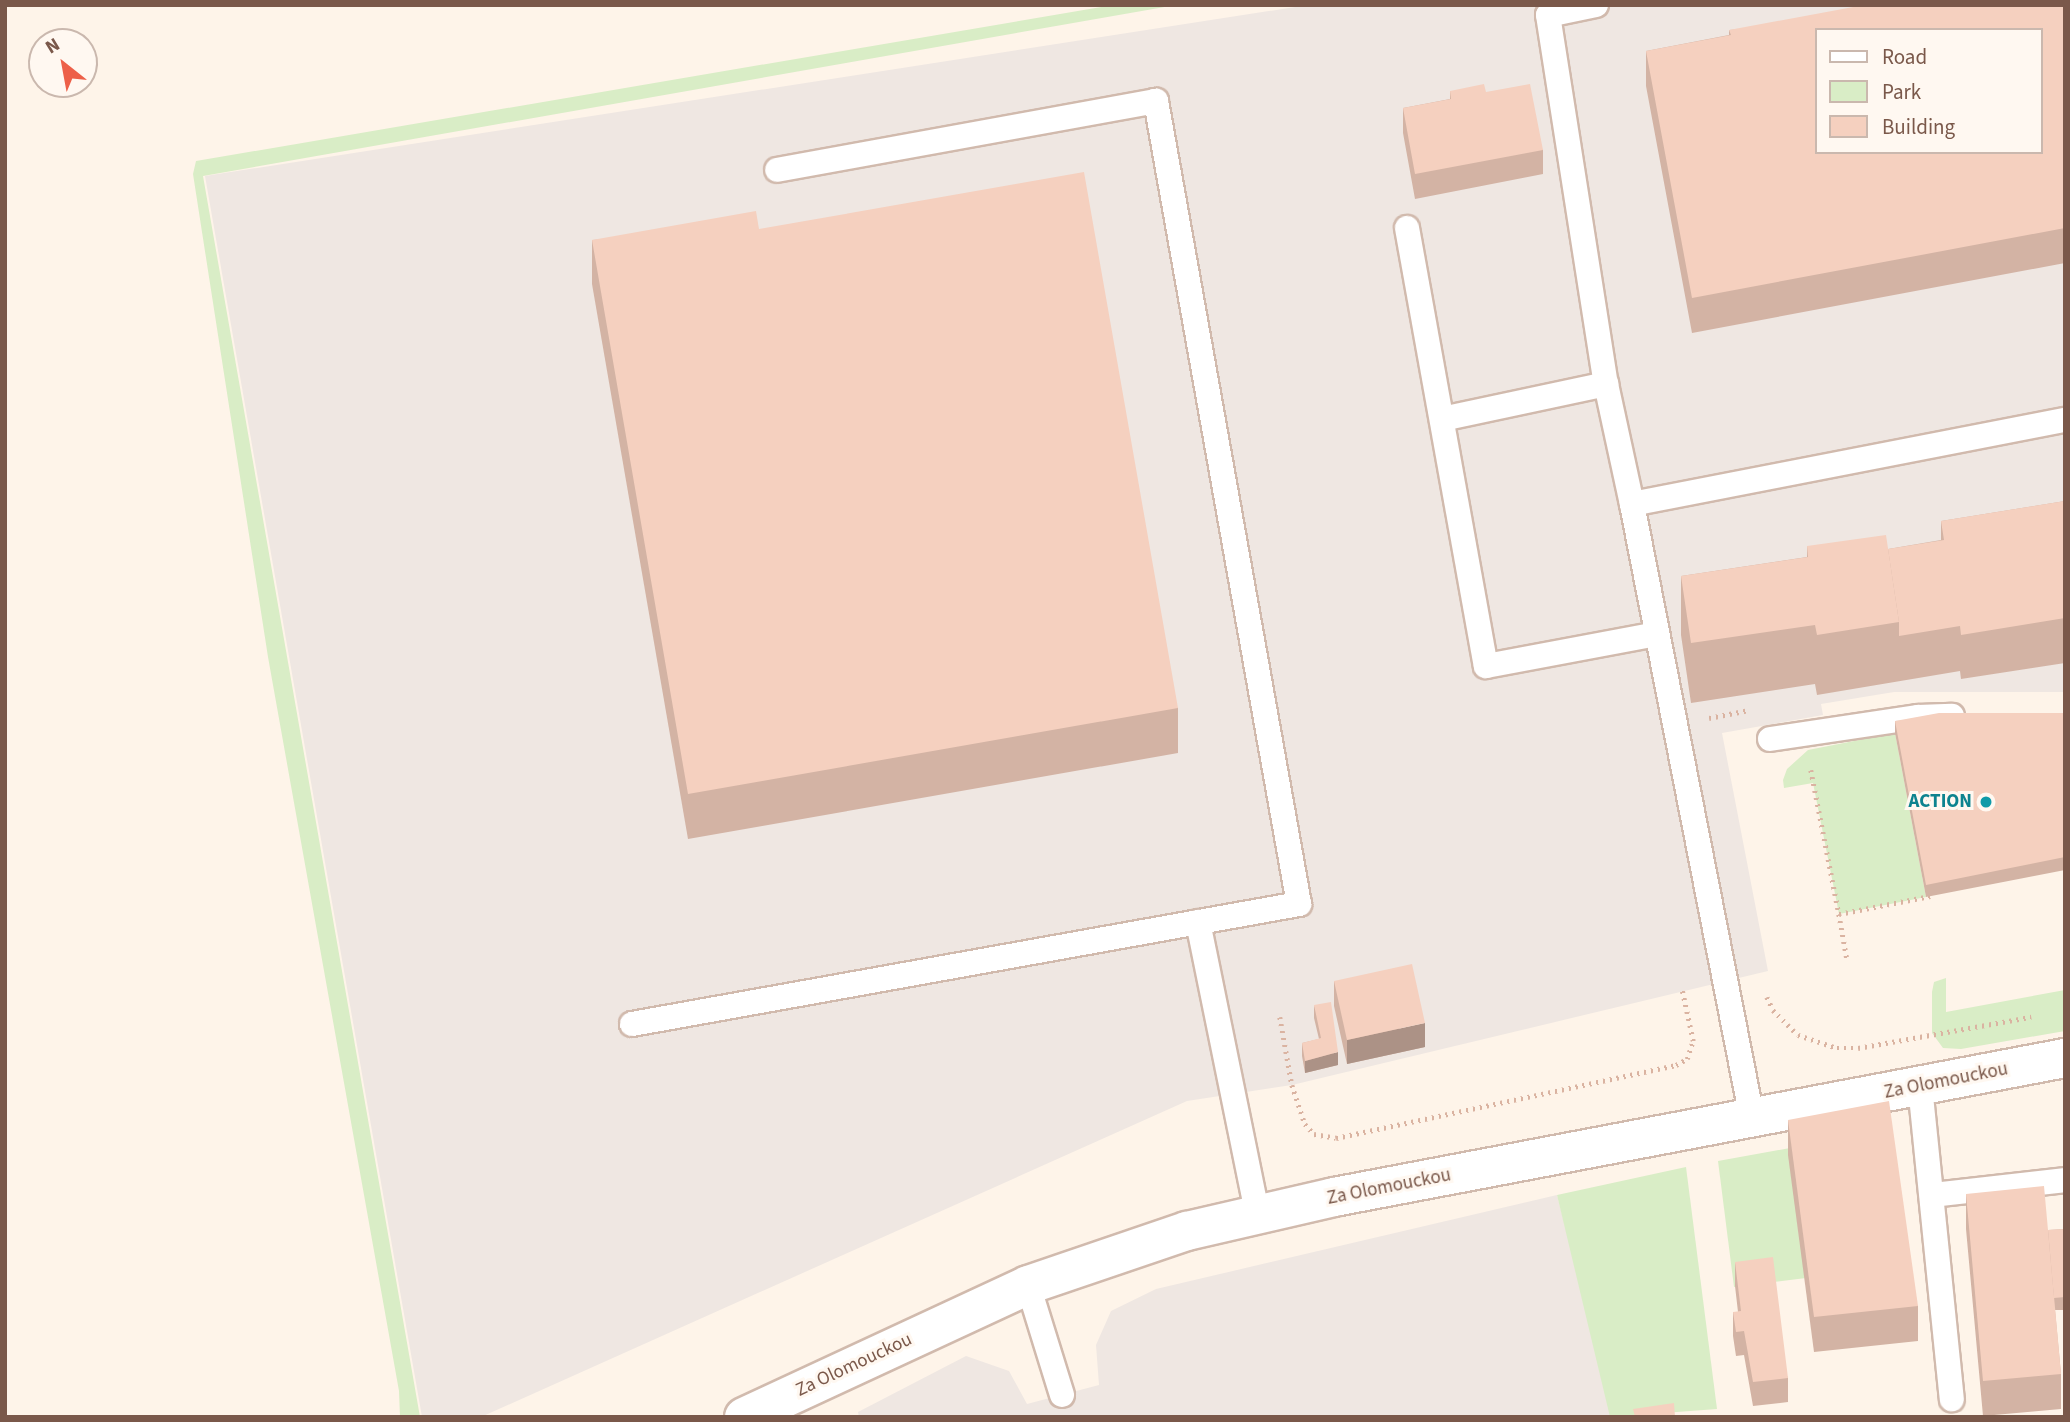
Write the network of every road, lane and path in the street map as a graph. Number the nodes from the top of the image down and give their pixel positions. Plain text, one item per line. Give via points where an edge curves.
1 (1596, 5) edge
2 (777, 170) dead end
3 (1407, 228) dead end
4 (1606, 384) junction
5 (1442, 419) junction
6 (2065, 420) edge
7 (1632, 504) junction
8 (1657, 634) junction
9 (1759, 709) dead end
10 (1972, 716) edge
11 (1712, 731) dead end
12 (1804, 734) junction
13 (1770, 739) dead end
14 (1939, 895) edge
15 (1839, 914) junction
16 (1198, 922) junction
17 (1847, 959) dead end
18 (1762, 985) dead end
19 (1682, 990) dead end
20 (2039, 1016) dead end
21 (1279, 1017) dead end
22 (632, 1024) dead end
23 (2065, 1058) edge
24 (1920, 1086) junction
25 (1752, 1118) junction
26 (2065, 1180) edge
27 (1933, 1195) junction
28 (1257, 1213) junction
29 (1028, 1285) junction
30 (1062, 1395) dead end
31 (1952, 1399) dead end
32 (744, 1417) edge

1 - 4 lane via 1548,15
2 - 16 lane via 1156,101 1299,904
3 - 5 lane
4 - 5 lane
4 - 7 lane
5 - 8 lane via 1486,666
6 - 7 lane
7 - 8 lane
8 - 25 lane
9 - 11 path via 1709,717
10 - 12 lane via 1918,717
12 - 13 lane
12 - 15 path
14 - 15 path
15 - 17 path
16 - 22 lane
16 - 28 lane
18 - 20 path via 1773,1010 1798,1035 1837,1048
19 - 21 path via 1693,1041 1687,1059 1676,1065 1336,1138 1314,1134 1305,1124
23 - 24 main road, Za Olomouckou
24 - 25 main road, Za Olomouckou
24 - 27 lane
25 - 28 main road, Za Olomouckou
26 - 27 lane
27 - 31 lane
28 - 29 main road, Za Olomouckou
29 - 30 lane
29 - 32 main road, Za Olomouckou

